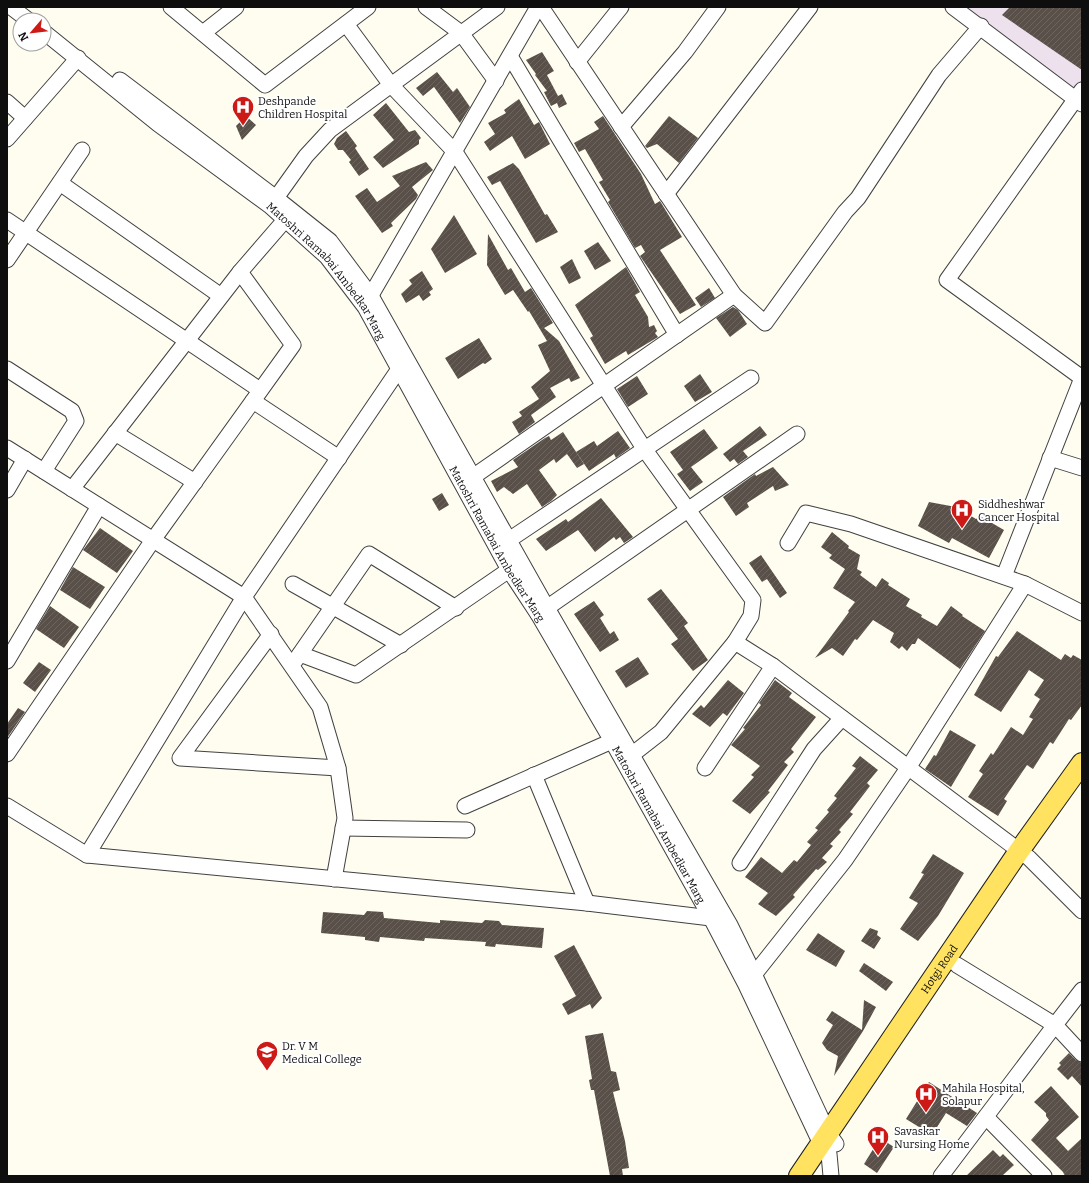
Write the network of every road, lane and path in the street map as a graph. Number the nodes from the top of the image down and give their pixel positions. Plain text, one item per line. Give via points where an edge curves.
1 (171, 7) edge
2 (236, 7) edge
3 (368, 7) edge
4 (426, 7) edge
5 (497, 7) edge
6 (540, 7) edge
7 (621, 7) edge
8 (718, 7) edge
9 (810, 7) edge
10 (953, 7) edge
11 (346, 24) junction
12 (981, 26) junction
13 (52, 29) edge
14 (202, 33) junction
15 (461, 33) junction
16 (52, 38) edge
17 (510, 56) junction
18 (78, 58) junction
19 (578, 62) junction
20 (496, 81) junction
21 (391, 85) junction
22 (1080, 98) edge
23 (7, 102) edge
24 (25, 118) junction
25 (621, 127) junction
26 (7, 139) edge
27 (82, 150) dead end
28 (455, 152) junction
29 (60, 183) junction
30 (666, 194) junction
31 (273, 202) junction
32 (7, 220) edge
33 (285, 220) junction
34 (26, 233) junction
35 (7, 260) edge
36 (240, 272) junction
37 (734, 295) junction
38 (221, 296) junction
39 (368, 301) junction
40 (677, 335) junction
41 (187, 341) junction
42 (7, 369) edge
43 (399, 369) junction
44 (750, 378) dead end
45 (1082, 378) edge
46 (604, 386) junction
47 (256, 396) junction
48 (115, 433) junction
49 (797, 434) dead end
50 (7, 448) edge
51 (645, 450) junction
52 (339, 458) junction
53 (1050, 458) junction
54 (25, 459) junction
55 (1082, 468) edge
56 (44, 471) junction
57 (468, 480) junction
58 (195, 482) junction
59 (72, 489) junction
60 (7, 490) edge
61 (99, 506) junction
62 (688, 509) junction
63 (153, 540) junction
64 (788, 543) dead end
65 (503, 544) junction
66 (509, 570) junction
67 (1004, 576) junction
68 (294, 584) dead end
69 (1025, 584) junction
70 (244, 597) junction
71 (333, 606) junction
72 (456, 608) junction
73 (542, 611) junction
74 (1082, 614) edge
75 (271, 634) junction
76 (735, 642) junction
77 (401, 645) junction
78 (296, 660) junction
79 (7, 661) edge
80 (773, 666) junction
81 (842, 718) junction
82 (612, 741) junction
83 (7, 754) edge
84 (628, 758) junction
85 (1082, 763) edge
86 (338, 768) junction
87 (705, 768) dead end
88 (908, 768) junction
89 (534, 775) junction
90 (1082, 782) edge
91 (7, 806) edge
92 (465, 806) dead end
93 (343, 828) junction
94 (467, 830) dead end
95 (1024, 855) junction
96 (87, 856) junction
97 (740, 863) dead end
98 (334, 879) junction
99 (587, 903) junction
100 (1082, 911) edge
101 (711, 918) junction
102 (957, 965) junction
103 (750, 980) junction
104 (1082, 990) edge
105 (1056, 1025) junction
106 (1082, 1054) edge
107 (986, 1117) junction
108 (828, 1144) junction
109 (950, 1172) edge
110 (799, 1176) edge
111 (814, 1176) edge
112 (831, 1176) edge
113 (1044, 1176) edge

1 - 14 street
2 - 14 street
3 - 11 street
4 - 15 street
5 - 15 street
6 - 17 street
6 - 19 street
7 - 19 street
8 - 25 street via 685,52
9 - 30 street
10 - 12 street
11 - 14 street via 265,85
11 - 21 street
12 - 22 street
12 - 37 street via 939,75 858,198 845,212 765,323
13 - 31 street
15 - 20 street
15 - 21 street
16 - 18 street, Matoshri Ramabai Ambedkar Marg
17 - 20 street
17 - 40 street
18 - 24 street
18 - 31 street, Matoshri Ramabai Ambedkar Marg via 158,124
19 - 25 street
20 - 28 street
21 - 28 street
21 - 31 street via 330,130 306,156
22 - 45 street via 947,280
23 - 24 street
24 - 26 street
25 - 30 street
27 - 29 street
28 - 39 street
28 - 46 street
29 - 34 street
29 - 38 street
30 - 37 street
31 - 33 street, Matoshri Ramabai Ambedkar Marg
31 - 39 street via 330,241
32 - 34 street
33 - 36 street
33 - 39 street, Matoshri Ramabai Ambedkar Marg via 327,257
34 - 35 street
34 - 41 street
36 - 38 street
36 - 47 street via 293,345
37 - 40 street
38 - 41 street
39 - 43 street, Matoshri Ramabai Ambedkar Marg
39 - 57 street
40 - 46 street
41 - 47 street
41 - 48 street
42 - 56 street via 72,410 76,421
43 - 52 street
43 - 57 street, Matoshri Ramabai Ambedkar Marg
44 - 51 street
45 - 53 street
46 - 51 street
46 - 57 street
47 - 52 street
47 - 58 street
48 - 58 street
48 - 59 street
49 - 62 street
50 - 54 street
51 - 62 street
51 - 65 street
52 - 70 street
53 - 55 street
53 - 67 street
54 - 56 street
54 - 60 street
56 - 59 street
57 - 65 street, Matoshri Ramabai Ambedkar Marg
58 - 63 street
59 - 61 street
61 - 63 street
61 - 79 street
62 - 73 street
62 - 76 street via 753,600 751,616
63 - 70 street
63 - 83 street
64 - 67 street via 806,513 851,524
65 - 66 street, Matoshri Ramabai Ambedkar Marg
65 - 73 street
66 - 72 street
66 - 73 street, Matoshri Ramabai Ambedkar Marg
67 - 69 street
68 - 71 street
69 - 74 street
69 - 88 street
70 - 75 street
70 - 96 street
71 - 72 street via 369,554
71 - 77 street
71 - 78 street
72 - 77 street
73 - 82 street, Matoshri Ramabai Ambedkar Marg
73 - 84 street
75 - 78 street
75 - 86 street via 180,758
76 - 80 street
76 - 84 street via 661,732
77 - 78 street via 356,676
78 - 86 street via 320,707
80 - 81 street
80 - 87 street
81 - 88 street
81 - 97 street via 814,749
82 - 84 street, Matoshri Ramabai Ambedkar Marg
82 - 89 street
84 - 101 street, Matoshri Ramabai Ambedkar Marg
84 - 103 street via 730,925
85 - 95 main road, Hotgi Road
86 - 93 street via 345,818
88 - 95 street
88 - 103 street via 845,860
89 - 92 street
89 - 99 street
90 - 95 main road, Hotgi Road
91 - 96 street
93 - 94 street
93 - 98 street
95 - 100 street
95 - 102 main road, Hotgi Road
95 - 108 main road, Hotgi Road
96 - 98 street
98 - 99 street
99 - 101 street
101 - 103 street, Matoshri Ramabai Ambedkar Marg
102 - 105 street
102 - 108 main road, Hotgi Road
103 - 108 street, Matoshri Ramabai Ambedkar Marg
104 - 105 street
105 - 106 street
105 - 107 street
107 - 109 street
107 - 113 street
108 - 110 main road, Hotgi Road
108 - 111 main road, Hotgi Road
108 - 112 street

